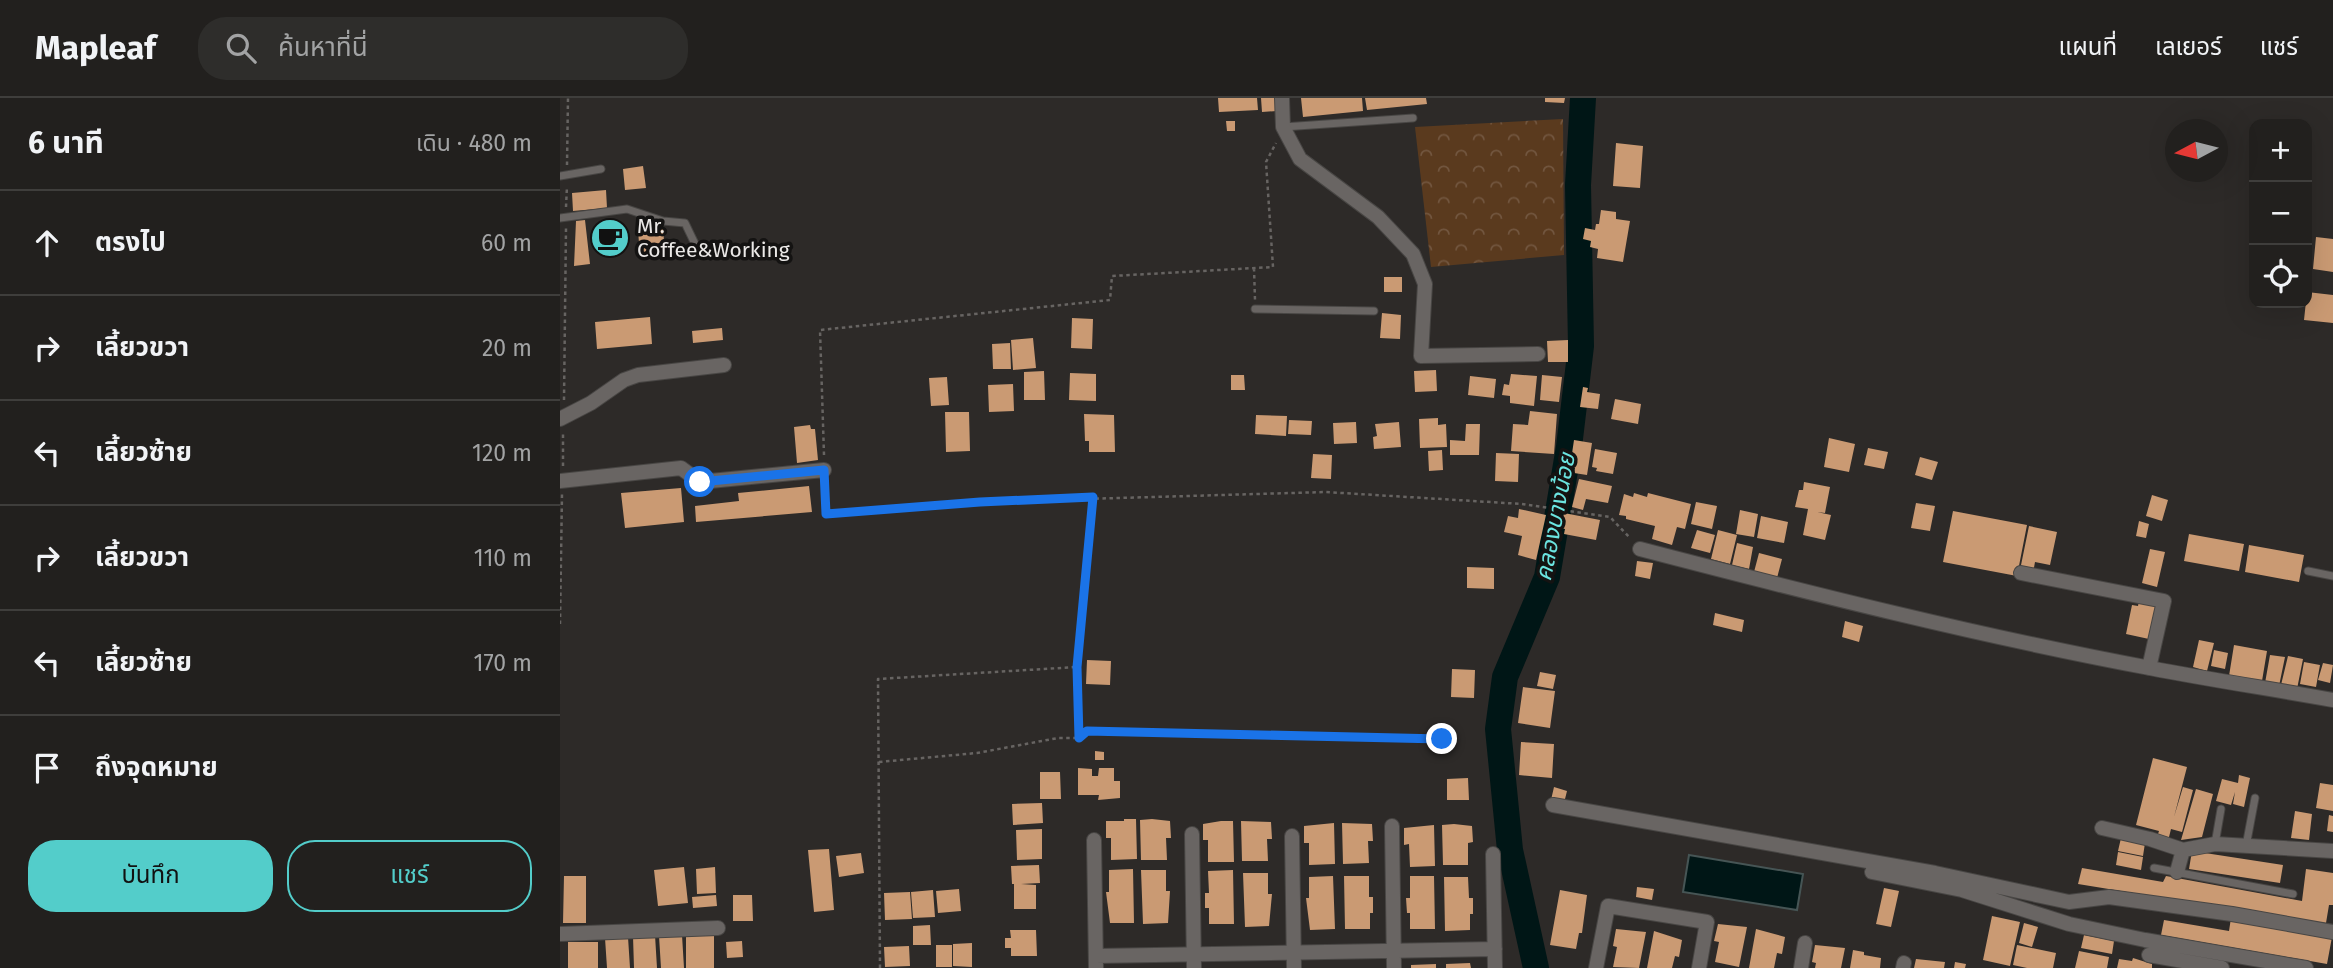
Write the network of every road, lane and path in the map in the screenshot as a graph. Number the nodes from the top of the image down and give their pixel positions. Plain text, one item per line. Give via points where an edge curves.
1 (568, 98) edge
2 (1282, 98) edge
3 (1413, 118) dead end
4 (1283, 127) junction
5 (601, 169) dead end
6 (563, 175) edge
7 (563, 218) edge
8 (696, 246) dead end
9 (1254, 268) junction
10 (1255, 309) joint
11 (1374, 311) dead end
12 (1538, 354) dead end
13 (724, 365) dead end
14 (562, 418) edge
15 (824, 470) junction
16 (561, 481) edge
17 (1093, 497) junction
18 (1640, 548) joint
19 (2308, 571) dead end
20 (2021, 573) dead end
21 (2333, 576) edge
22 (560, 624) edge
23 (1077, 667) junction
24 (2149, 668) junction
25 (2333, 700) edge
26 (1079, 738) junction
27 (1442, 739) dead end
28 (879, 762) junction
29 (2255, 797) dead end
30 (1553, 805) dead end
31 (2221, 809) dead end
32 (1392, 826) dead end
33 (2102, 828) dead end
34 (1192, 834) dead end
35 (1292, 836) dead end
36 (1094, 840) dead end
37 (2215, 844) junction
38 (2246, 846) junction
39 (2183, 849) junction
40 (2333, 851) edge
41 (1493, 854) dead end
42 (2154, 868) dead end
43 (1872, 872) dead end
44 (2177, 872) junction
45 (2292, 894) dead end
46 (718, 928) dead end
47 (2333, 932) edge
48 (560, 934) edge
49 (1805, 943) dead end
50 (1495, 949) junction
51 (1394, 951) junction
52 (1294, 953) junction
53 (2149, 955) dead end
54 (1194, 961) edge
55 (1096, 962) edge
56 (880, 968) edge
57 (1294, 968) edge
58 (1395, 968) edge
59 (1495, 968) edge
60 (1596, 968) edge
61 (1699, 968) edge
62 (1801, 968) edge
63 (2222, 968) edge
64 (2306, 968) edge

1 - 6 path
2 - 4 street
3 - 4 lane
4 - 9 path via 1266,162 1273,267
4 - 12 street via 1300,159 1378,217 1412,254 1425,284 1421,356
5 - 6 lane
6 - 7 path
7 - 8 lane via 627,209 685,223
7 - 14 path
9 - 10 path
9 - 15 path via 1112,276 1110,300 820,330
10 - 11 lane
13 - 14 street via 638,375
14 - 16 path
15 - 16 street via 700,482 681,468
15 - 17 path via 826,514
16 - 22 path
17 - 18 path via 1326,492 1522,504 1611,517
17 - 23 path
18 - 24 street via 1800,590
19 - 21 lane
20 - 24 street via 2164,601
23 - 26 path
23 - 28 path via 878,679
24 - 25 street
26 - 27 path via 1087,731
26 - 28 path
28 - 56 path
29 - 38 lane
30 - 47 street via 1936,873 2069,902 2109,897
31 - 37 lane
32 - 51 street
33 - 39 street
34 - 54 street
35 - 52 street
36 - 55 street
37 - 38 street
37 - 39 street
38 - 40 street
39 - 44 street
41 - 50 street
42 - 44 lane
43 - 64 street via 1962,890 2082,927
44 - 45 lane
46 - 48 street
49 - 62 street
50 - 51 street
50 - 59 street
51 - 52 street
51 - 58 street
52 - 54 street
52 - 57 street
53 - 63 street
54 - 55 street
60 - 61 street via 1608,906 1707,922

